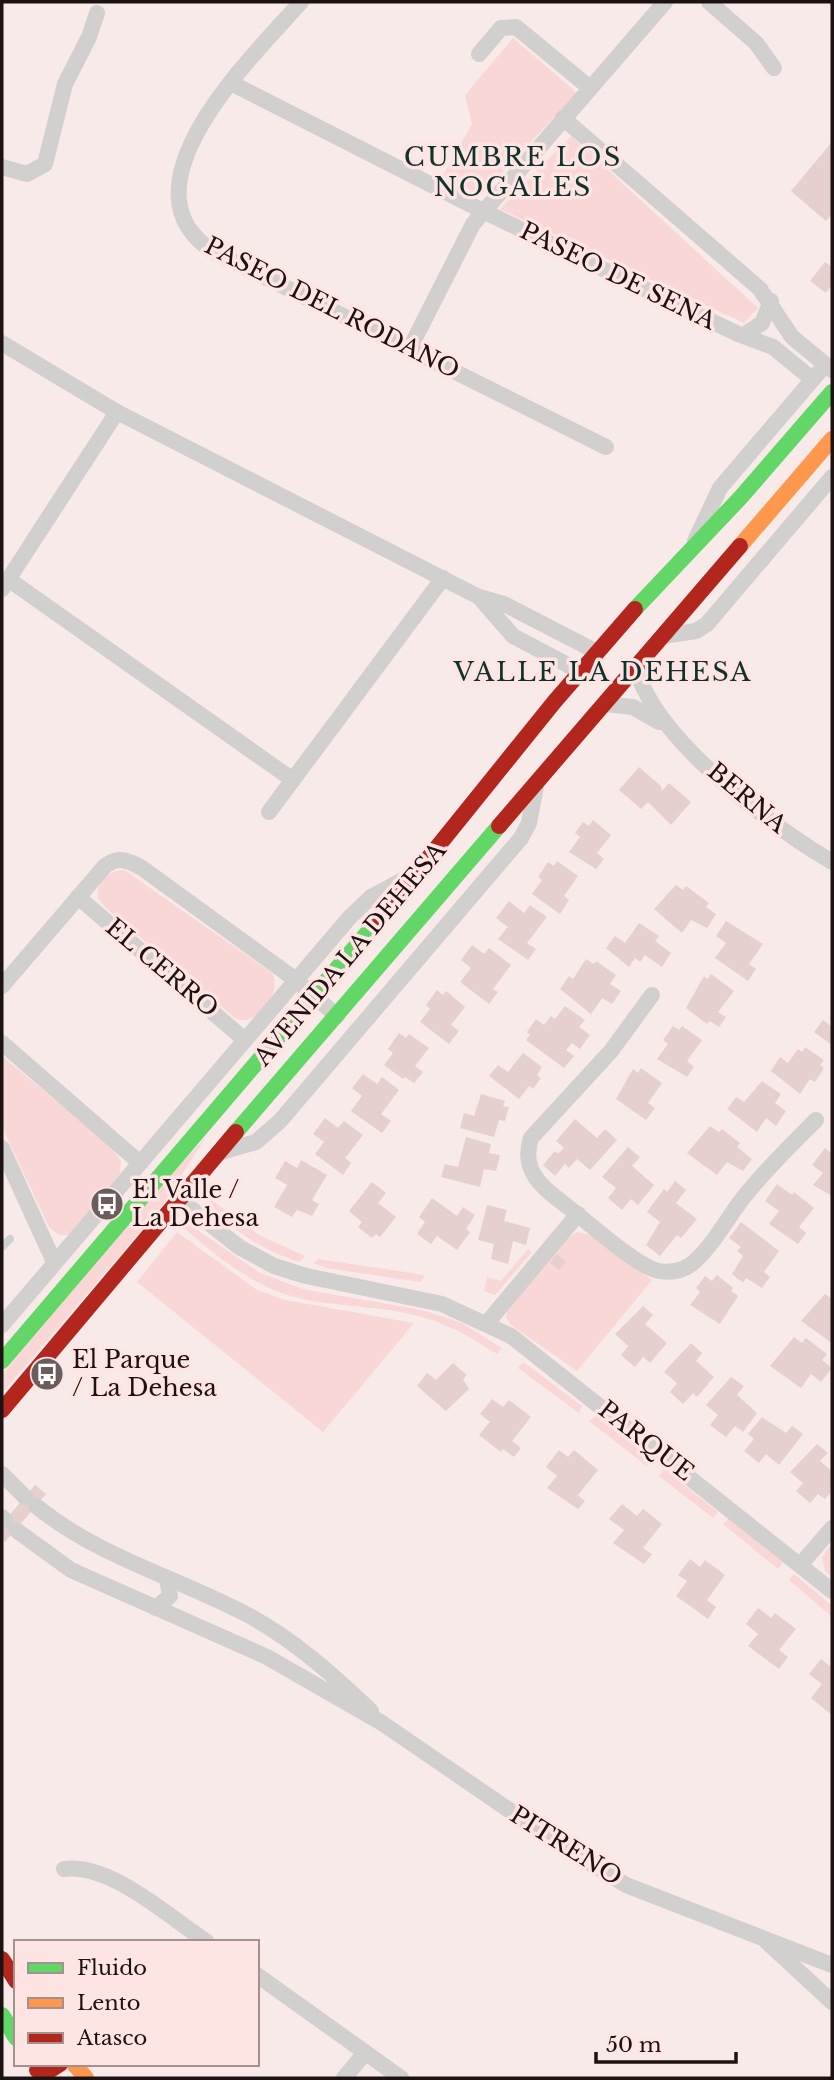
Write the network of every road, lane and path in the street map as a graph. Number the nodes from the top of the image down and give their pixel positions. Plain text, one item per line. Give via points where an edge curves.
1 (301, 2) edge
2 (665, 2) edge
3 (709, 2) edge
4 (97, 13) dead end
5 (479, 54) dead end
6 (774, 68) dead end
7 (231, 82) junction
8 (590, 88) junction
9 (564, 118) junction
10 (2, 167) edge
11 (483, 211) junction
12 (771, 301) junction
13 (744, 335) junction
14 (2, 343) edge
15 (410, 348) junction
16 (830, 364) edge
17 (812, 379) junction
18 (832, 392) edge
19 (117, 412) junction
20 (832, 439) edge
21 (606, 447) dead end
22 (832, 477) edge
23 (694, 545) junction
24 (443, 578) junction
25 (5, 584) edge
26 (479, 597) junction
27 (628, 617) junction
28 (652, 635) junction
29 (597, 652) junction
30 (636, 668) junction
31 (580, 672) junction
32 (555, 701) junction
33 (605, 704) junction
34 (667, 727) junction
35 (584, 729) junction
36 (293, 780) junction
37 (536, 784) junction
38 (269, 812) dead end
39 (832, 862) edge
40 (422, 869) junction
41 (78, 897) junction
42 (296, 980) junction
43 (2, 985) edge
44 (652, 995) dead end
45 (315, 996) junction
46 (337, 1016) junction
47 (245, 1040) junction
48 (2, 1043) edge
49 (816, 1119) dead end
50 (2, 1148) edge
51 (218, 1153) junction
52 (140, 1163) junction
53 (179, 1199) junction
54 (578, 1214) junction
55 (10, 1239) dead end
56 (2, 1247) edge
57 (54, 1262) junction
58 (3, 1321) edge
59 (488, 1323) junction
60 (2, 1361) edge
61 (2, 1410) edge
62 (2, 1474) edge
63 (7, 1522) edge
64 (832, 1528) edge
65 (801, 1564) junction
66 (167, 1578) junction
67 (832, 1591) edge
68 (156, 1608) junction
69 (382, 1723) junction
70 (64, 1869) dead end
71 (204, 1940) edge
72 (765, 1940) junction
73 (2, 1959) edge
74 (832, 1965) edge
75 (259, 1976) edge
76 (14, 1978) edge
77 (832, 2002) edge
78 (2, 2015) edge
79 (14, 2035) edge
80 (365, 2053) junction
81 (57, 2066) edge
82 (38, 2071) edge
83 (344, 2078) edge
84 (401, 2078) edge

1 - 7 street, PASEO DEL RODANO
2 - 8 street
3 - 6 street via 756,43
4 - 10 street via 62,91 45,164 27,174
5 - 8 street via 501,29 516,27
7 - 11 street, PASEO DE SENA
7 - 15 street, PASEO DEL RODANO via 200,123 185,159 181,206 188,228 211,250
8 - 9 street
9 - 11 street
9 - 12 street
11 - 13 street, PASEO DE SENA
11 - 15 street
12 - 13 street via 762,323
12 - 16 street via 792,337
13 - 17 street, PASEO DE SENA via 773,347
14 - 19 street
15 - 21 street, PASEO DEL RODANO
16 - 17 street, AVENIDA LA DEHESA
17 - 23 street, AVENIDA LA DEHESA via 719,488
18 - 23 street, AVENIDA LA DEHESA
19 - 24 street
19 - 25 street
20 - 28 street, AVENIDA LA DEHESA
22 - 28 street via 707,624 695,631
23 - 27 street, AVENIDA LA DEHESA
24 - 26 street
24 - 36 street
25 - 36 street
26 - 29 street via 504,604
26 - 31 street via 513,636
27 - 28 street
27 - 29 street, AVENIDA LA DEHESA
28 - 30 street, AVENIDA LA DEHESA
29 - 31 street, AVENIDA LA DEHESA
30 - 33 street, AVENIDA LA DEHESA
30 - 34 street, BERNA via 643,691
31 - 32 street, AVENIDA LA DEHESA
32 - 35 street via 564,720
32 - 40 street, AVENIDA LA DEHESA
33 - 34 street, BERNA via 633,707
33 - 35 street, AVENIDA LA DEHESA
34 - 39 street, BERNA via 757,808
35 - 37 street, AVENIDA LA DEHESA
36 - 38 street
37 - 46 street, AVENIDA LA DEHESA
37 - 51 street via 521,838 280,1121 256,1142
40 - 42 street via 360,906
40 - 45 street, AVENIDA LA DEHESA
41 - 42 street via 111,861 132,863
41 - 43 street
41 - 47 street, EL CERRO
42 - 45 street
42 - 47 street
44 - 54 street via 611,1051 531,1138 527,1155 533,1175
45 - 46 street
45 - 60 street, AVENIDA LA DEHESA
46 - 51 street, AVENIDA LA DEHESA
47 - 52 street
48 - 52 street
49 - 54 street via 745,1195 696,1260 683,1269 652,1269
50 - 57 street
51 - 53 street, AVENIDA LA DEHESA
52 - 57 street
53 - 59 street, PARQUE via 239,1247 274,1266 413,1296
53 - 61 street, AVENIDA LA DEHESA
54 - 59 street
55 - 56 lane
57 - 58 street
59 - 65 street, PARQUE via 533,1351
62 - 66 street, PITRENO via 81,1538
63 - 68 street, PITRENO via 71,1570
64 - 65 street
65 - 67 street, PARQUE
66 - 68 street via 170,1596
66 - 69 street, PITRENO via 279,1633 321,1665
68 - 69 street, PITRENO via 267,1657
69 - 72 street, PITRENO via 608,1875
70 - 71 street via 101,1872
72 - 74 street, PITRENO
72 - 77 street, PITRENO
73 - 76 street
75 - 80 street
78 - 79 street
80 - 83 street
80 - 84 street
81 - 82 street

